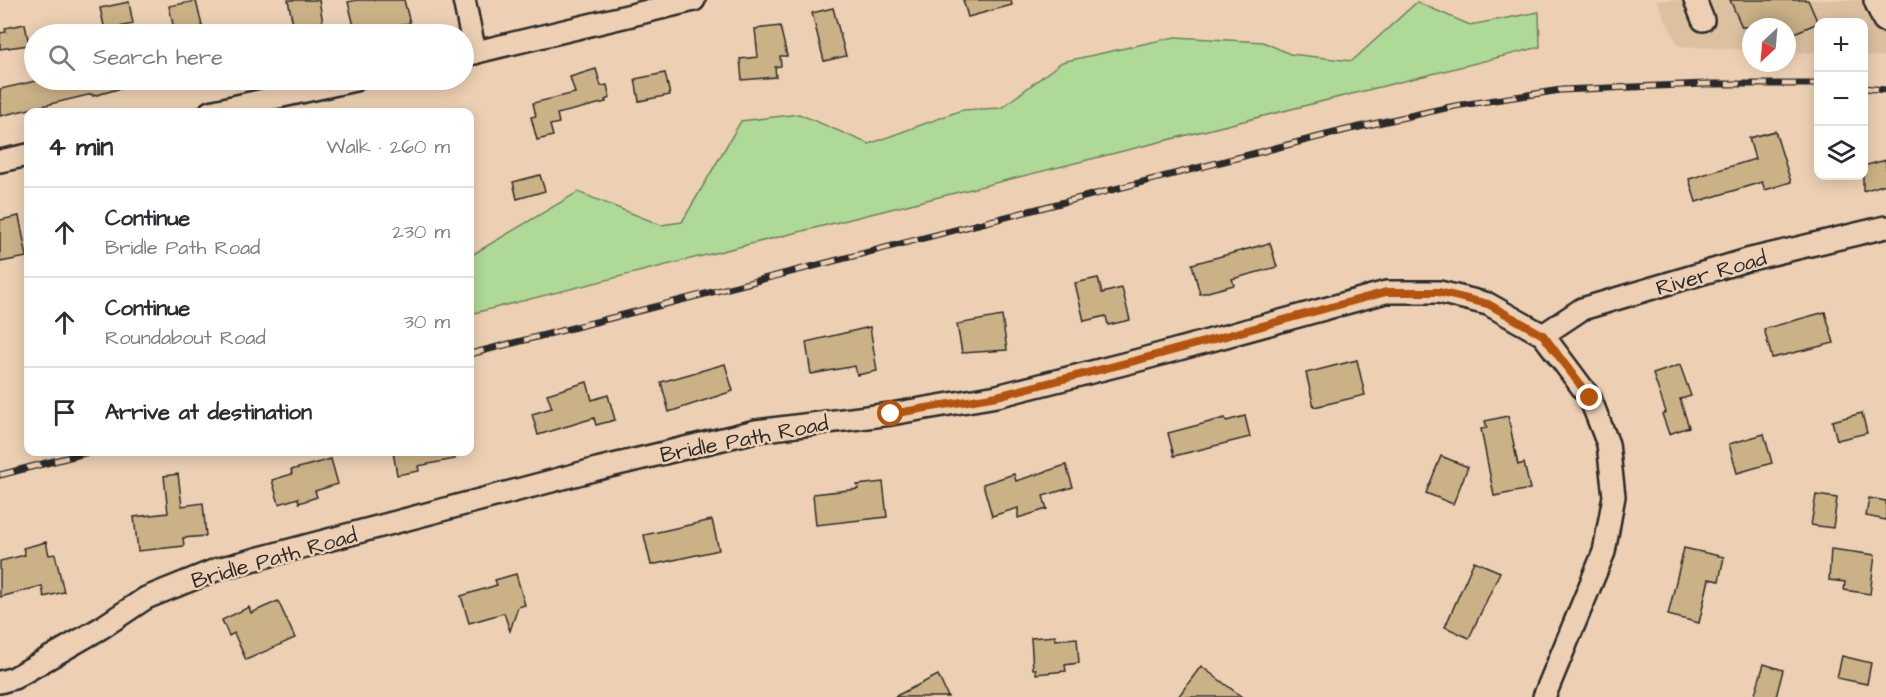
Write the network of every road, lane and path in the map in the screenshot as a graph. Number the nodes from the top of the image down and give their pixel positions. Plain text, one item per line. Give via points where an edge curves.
1 (464, 0) edge
2 (694, 0) edge
3 (1695, 0) edge
4 (1878, 0) edge
5 (1886, 18) edge
6 (1703, 21) dead end
7 (466, 24) edge
8 (474, 53) edge
9 (310, 90) edge
10 (228, 108) edge
11 (24, 155) edge
12 (0, 161) edge
13 (1886, 226) edge
14 (1543, 335) junction
15 (0, 682) edge
16 (1544, 697) edge

1 - 7 street
2 - 8 street
3 - 6 street
4 - 5 main road
9 - 10 street
11 - 12 street
13 - 14 street, River Road via 1747,260 1582,309
14 - 15 street, Bridle Path Road via 1488,304 1438,292 1386,292 997,396 756,431 218,569 146,598 101,628 14,678
14 - 16 street via 1590,398 1608,444 1614,496 1604,552

